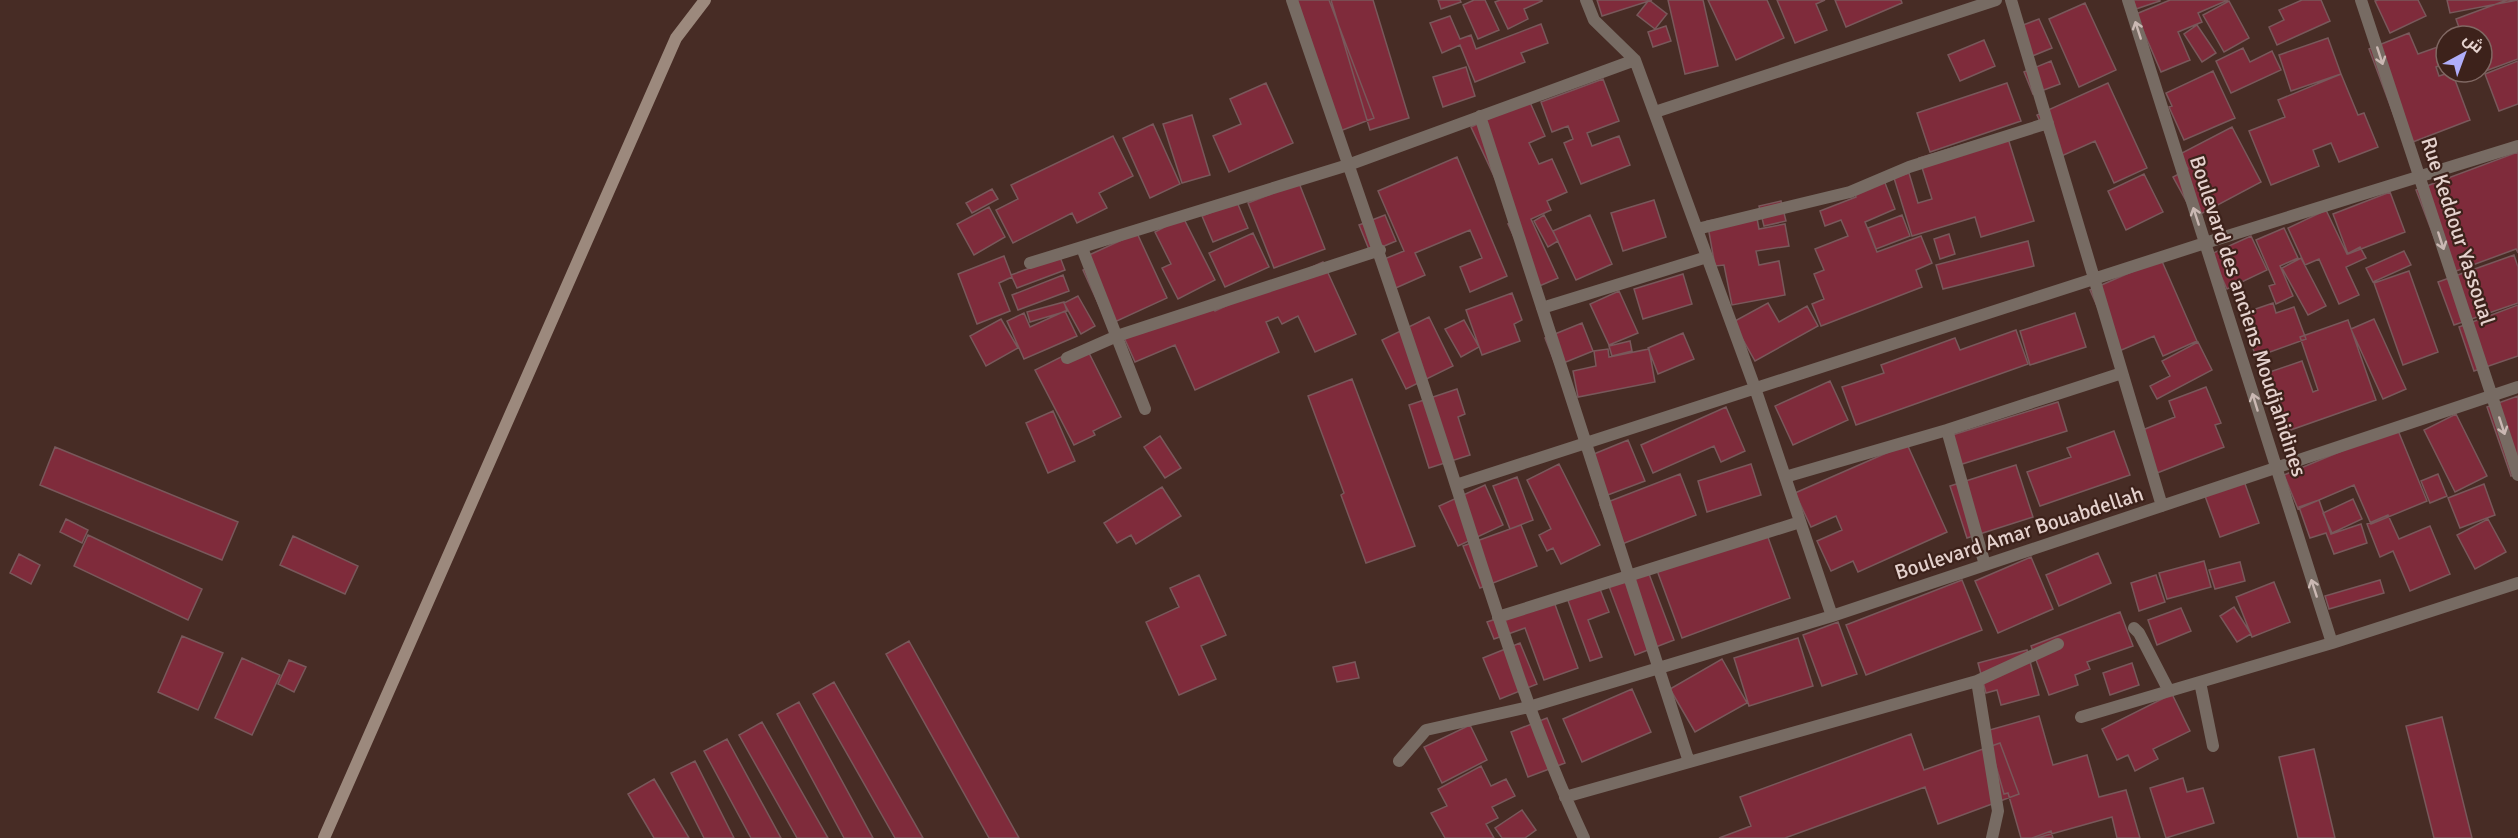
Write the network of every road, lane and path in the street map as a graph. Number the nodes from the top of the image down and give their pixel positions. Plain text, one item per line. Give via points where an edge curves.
1 (705, 0) edge
2 (1292, 0) edge
3 (1586, 0) edge
4 (1996, 0) edge
5 (2011, 0) edge
6 (2128, 0) edge
7 (2361, 0) edge
8 (1635, 60) junction
9 (1654, 112) junction
10 (1480, 116) junction
11 (2048, 123) junction
12 (2518, 146) edge
13 (1348, 165) junction
14 (2420, 176) junction
15 (1697, 229) junction
16 (2205, 243) junction
17 (1082, 248) junction
18 (1380, 250) junction
19 (1707, 257) junction
20 (1030, 263) dead end
21 (2095, 279) junction
22 (1542, 308) junction
23 (1117, 336) junction
24 (1067, 358) dead end
25 (2122, 373) junction
26 (2518, 387) edge
27 (1755, 388) junction
28 (2492, 394) junction
29 (1145, 410) dead end
30 (1947, 430) junction
31 (1586, 443) junction
32 (2276, 468) junction
33 (2518, 475) edge
34 (1785, 477) junction
35 (1456, 484) junction
36 (2163, 506) junction
37 (1800, 522) junction
38 (1985, 565) junction
39 (1628, 576) junction
40 (2518, 583) edge
41 (1832, 616) junction
42 (1498, 617) junction
43 (2134, 628) dead end
44 (2058, 644) dead end
45 (2332, 644) junction
46 (1659, 668) junction
47 (1977, 681) junction
48 (2200, 682) junction
49 (2169, 691) junction
50 (1529, 706) junction
51 (2081, 717) dead end
52 (2213, 746) dead end
53 (1399, 761) dead end
54 (1689, 762) junction
55 (1565, 797) junction
56 (324, 838) edge
57 (1584, 838) edge
58 (1992, 838) edge

1 - 56 main road via 676,38
2 - 13 street
3 - 8 street via 1594,20
4 - 9 street
5 - 11 street
16 -> 6 street, Boulevard des anciens Moudjahidines
7 -> 14 street, Rue Keddour Yassoual
8 - 9 street
8 - 10 street
9 - 15 street
10 - 13 street
10 - 22 street
11 - 15 street via 1909,166 1851,192
11 - 21 street
12 - 14 street
13 - 17 street
13 - 18 street
14 - 16 street
14 -> 28 street, Rue Keddour Yassoual
15 - 19 street
16 - 21 street
32 -> 16 street, Boulevard des anciens Moudjahidines
17 - 20 street
17 - 23 street
18 - 23 street
18 - 35 street
19 - 22 street
19 - 27 street
21 - 25 street
21 - 27 street
22 - 31 street
23 - 24 street
23 - 29 street
25 - 30 street
25 - 36 street
26 - 28 street, Boulevard Amar Bouabdellah
27 - 31 street
27 - 34 street
28 - 32 street, Boulevard Amar Bouabdellah
28 -> 33 street, Rue Keddour Yassoual
30 - 34 street
30 - 38 street
31 - 35 street
31 - 39 street
32 - 36 street, Boulevard Amar Bouabdellah
45 -> 32 street, Boulevard des anciens Moudjahidines
34 - 37 street
35 - 42 street
36 - 38 street, Boulevard Amar Bouabdellah
37 - 39 street
37 - 41 street
38 - 41 street, Boulevard Amar Bouabdellah
39 - 42 street
39 - 46 street
40 - 45 street
41 - 46 street, Boulevard Amar Bouabdellah
42 - 50 street
43 - 49 street
44 - 47 street
45 - 48 street
46 - 50 street, Boulevard Amar Bouabdellah
46 - 54 street
47 - 54 street
47 - 58 street via 1998,811
48 - 49 street
48 - 52 street
49 - 51 street
50 - 53 street, Boulevard Amar Bouabdellah via 1426,730
50 - 55 street
54 - 55 street
55 - 57 street

